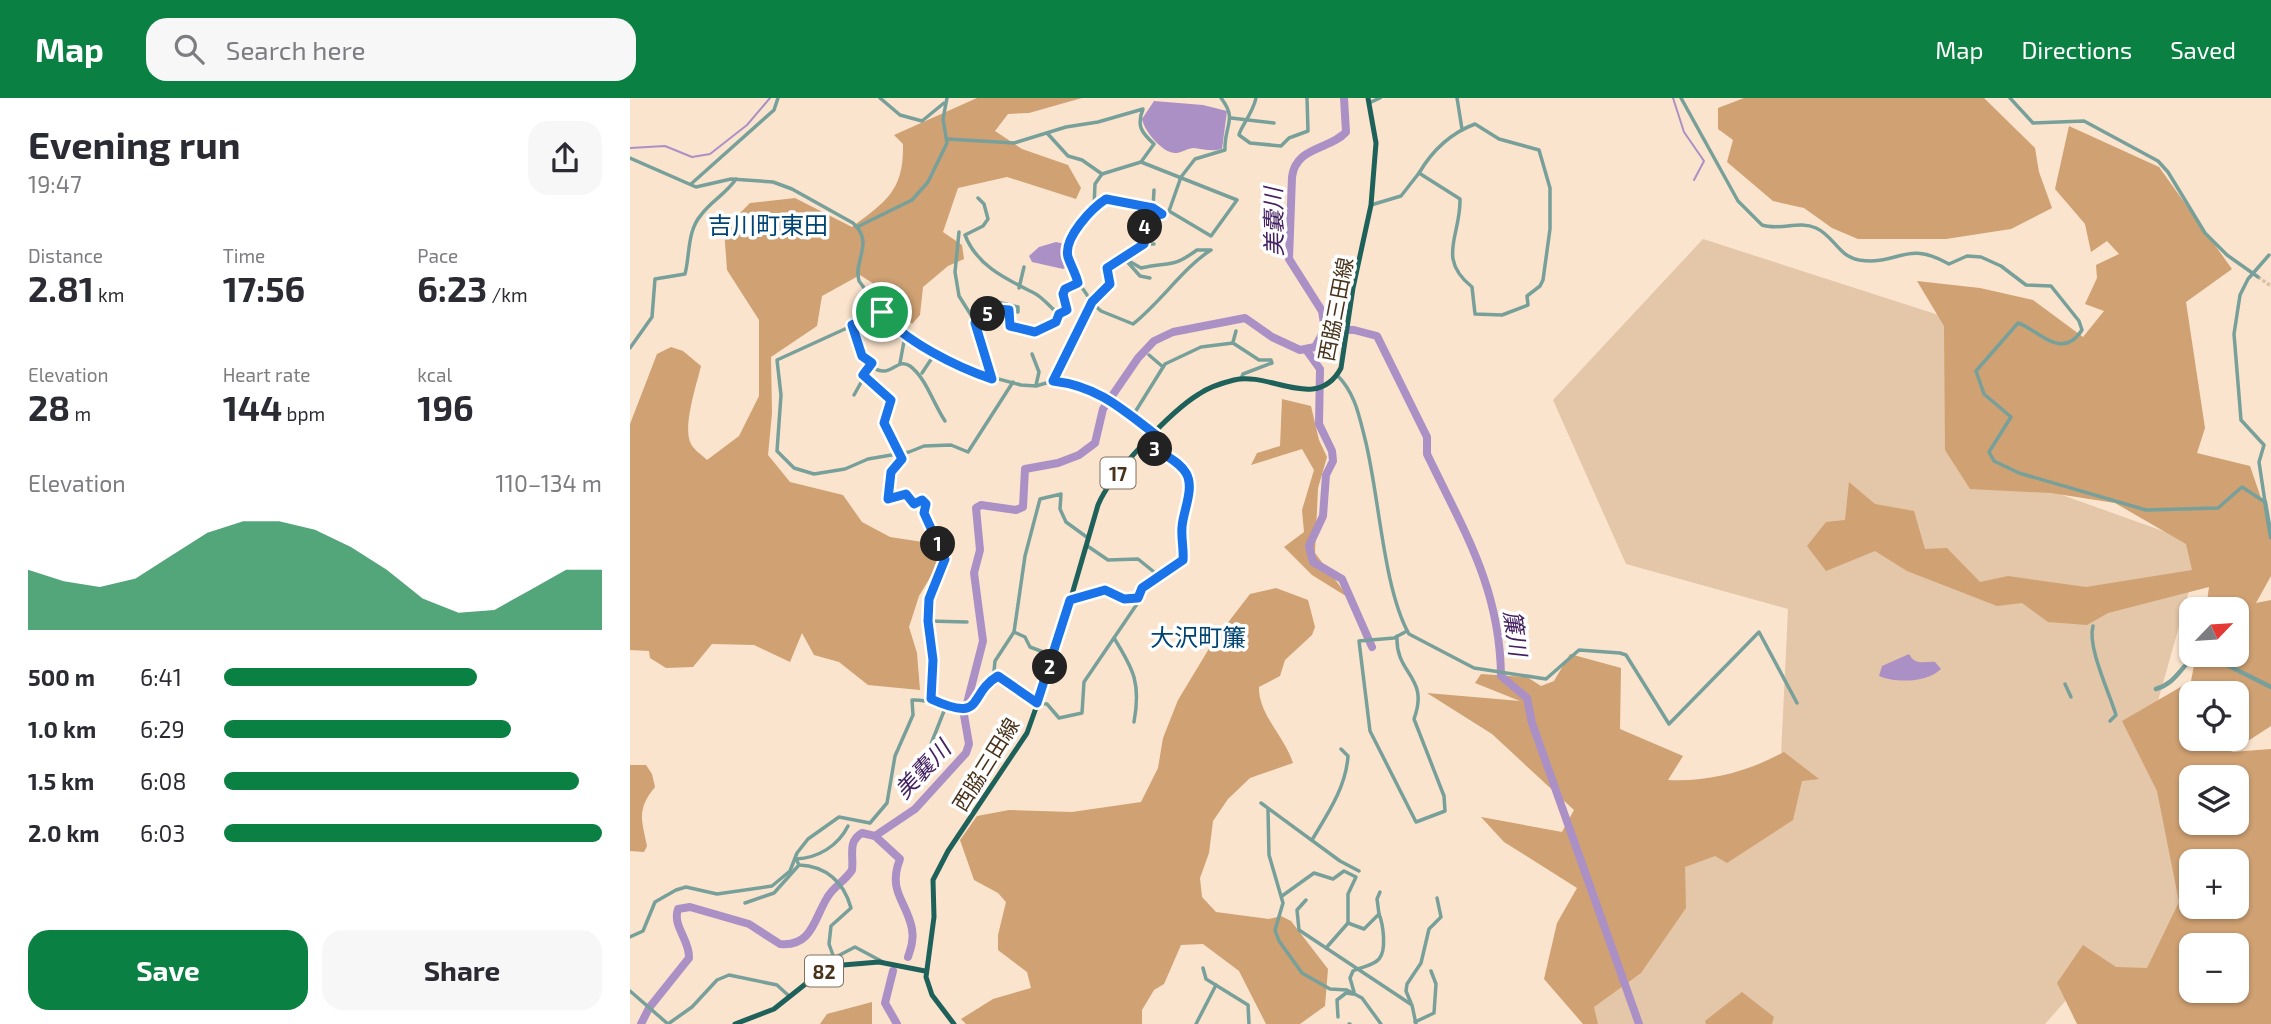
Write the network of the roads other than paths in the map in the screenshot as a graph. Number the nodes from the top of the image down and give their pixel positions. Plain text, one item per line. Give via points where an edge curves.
1 (778, 98) edge
2 (880, 98) edge
3 (1221, 98) edge
4 (1256, 98) edge
5 (1307, 98) edge
6 (1380, 98) edge
7 (1457, 98) edge
8 (1681, 98) edge
9 (2010, 98) edge
10 (947, 100) edge
11 (1368, 101) edge
12 (1231, 118) junction
13 (1250, 119) junction
14 (1273, 123) dead end
15 (1462, 129) junction
16 (1047, 133) junction
17 (948, 139) junction
18 (630, 158) edge
19 (1141, 162) junction
20 (1419, 173) junction
21 (1102, 174) junction
22 (1181, 177) junction
23 (736, 179) junction
24 (691, 184) junction
25 (1154, 190) dead end
26 (978, 198) dead end
27 (1371, 205) junction
28 (1094, 207) junction
29 (1153, 208) junction
30 (1169, 211) junction
31 (1162, 214) junction
32 (857, 227) junction
33 (959, 232) dead end
34 (1144, 244) junction
35 (1154, 244) dead end
36 (2269, 255) dead end
37 (1122, 257) junction
38 (1024, 267) dead end
39 (2253, 272) junction
40 (2258, 277) tunnel mouth
41 (1150, 278) dead end
42 (1078, 283) junction
43 (1019, 288) junction
44 (1093, 303) junction
45 (975, 306) dead end
46 (966, 308) junction
47 (1009, 310) junction
48 (882, 312) junction
49 (1059, 314) junction
50 (978, 318) junction
51 (975, 323) junction
52 (852, 325) junction
53 (1236, 331) dead end
54 (905, 336) junction
55 (1233, 342) junction
56 (630, 348) edge
57 (936, 352) junction
58 (1273, 353) dead end
59 (1032, 354) dead end
60 (1149, 355) dead end
61 (1271, 360) junction
62 (872, 363) junction
63 (900, 363) junction
64 (1163, 367) junction
65 (921, 374) junction
66 (863, 375) junction
67 (1337, 375) junction
68 (992, 379) junction
69 (1241, 379) junction
70 (1053, 381) junction
71 (1013, 382) junction
72 (1036, 386) junction
73 (854, 395) dead end
74 (1132, 417) junction
75 (945, 421) dead end
76 (1156, 435) junction
77 (1149, 441) junction
78 (900, 454) junction
79 (2265, 502) junction
80 (2271, 537) edge
81 (1087, 541) junction
82 (1159, 576) junction
83 (1138, 598) junction
84 (1070, 600) junction
85 (928, 621) junction
86 (967, 622) dead end
87 (2093, 626) dead end
88 (1407, 631) junction
89 (1014, 632) junction
90 (1397, 636) junction
91 (1114, 638) junction
92 (1054, 656) junction
93 (998, 676) junction
94 (2065, 684) dead end
95 (2271, 687) edge
96 (2157, 688) dead end
97 (2071, 697) dead end
98 (931, 699) junction
99 (1037, 703) junction
100 (1797, 703) dead end
101 (946, 706) junction
102 (2110, 721) dead end
103 (1133, 722) dead end
104 (929, 749) dead end
105 (1341, 749) dead end
106 (1261, 803) dead end
107 (1268, 810) junction
108 (848, 826) dead end
109 (1312, 840) junction
110 (796, 859) junction
111 (799, 865) junction
112 (1359, 871) dead end
113 (1380, 892) dead end
114 (1282, 896) junction
115 (1437, 898) dead end
116 (1306, 900) dead end
117 (745, 903) dead end
118 (1379, 914) junction
119 (1348, 923) junction
120 (630, 937) edge
121 (1326, 948) junction
122 (834, 958) junction
123 (884, 962) junction
124 (1202, 968) dead end
125 (1358, 968) junction
126 (1411, 970) dead end
127 (824, 971) junction
128 (925, 971) junction
129 (1431, 971) dead end
130 (1412, 979) junction
131 (1216, 985) junction
132 (630, 991) edge
133 (1355, 994) junction
134 (790, 998) junction
135 (1412, 1005) junction
136 (1338, 1017) dead end
137 (1415, 1023) edge
138 (668, 1024) edge
139 (735, 1024) edge
140 (954, 1024) edge
141 (1196, 1024) edge
142 (1249, 1024) edge
143 (1381, 1024) edge

1 - 24 street via 774,110
2 - 10 street via 900,115 922,121
3 - 12 street
4 - 13 street
5 - 13 street via 1308,131 1281,146 1241,139 1240,129
6 - 11 street
7 - 15 street
8 - 79 street via 1738,201 1762,225 1819,228 1845,255 1859,260 1914,251 1949,264 1968,256 1981,257 2026,285 2051,286 2079,321 2079,335 2048,343 2018,323 1976,371 1984,394 2011,417 1989,452 1994,461 2019,473 2146,510 2218,508 2242,487
9 - 39 street via 2033,123 2084,121 2158,162 2204,233
10 - 17 street via 943,119
11 - 27 main road, 西脇三田線 via 1376,143
12 - 13 street
12 - 22 street via 1225,150 1200,155
13 - 14 street
15 - 20 street via 1430,153
15 - 20 street via 1479,125 1499,139 1539,150 1549,178 1550,229 1543,280 1527,296 1528,305 1502,315 1475,314 1472,287 1459,275 1451,254 1460,199
16 - 17 street via 1014,143
16 - 19 street via 1143,109 1141,131 1154,144
16 - 21 street via 1068,156
17 - 32 street via 920,194
18 - 24 street
19 - 21 street
19 - 22 street
20 - 27 street via 1401,196
21 - 28 street via 1095,184
22 - 30 street
22 - 30 street via 1237,200 1211,236
23 - 24 street via 696,187
23 - 32 street via 757,179 792,189
23 - 56 street via 696,222 685,275 655,279 652,317
25 - 29 street
26 - 43 street via 988,219 965,235 970,248
27 - 67 main road, 西脇三田線
28 - 29 street via 1106,199
28 - 42 street via 1070,242 1068,256
29 - 31 street
30 - 31 street
31 - 34 street via 1145,221
32 - 48 street via 865,241 859,281
33 - 46 street via 955,272
34 - 35 street
34 - 37 street
36 - 39 street
37 - 41 street via 1140,276
37 - 44 street via 1107,268 1110,284
37 - 44 street via 1141,268 1172,265 1197,250 1211,250 1133,324
38 - 43 street
39 - 40 street
39 - 79 street via 2236,307 2234,361 2241,420 2264,445 2259,462
42 - 44 street
42 - 49 street via 1065,289 1067,310
43 - 49 street via 1034,293
44 - 70 street
45 - 46 street
46 - 51 street
47 - 49 street via 1010,326 1035,332 1056,322
47 - 50 street via 1000,308
47 - 50 street via 1018,312 1018,307 994,301 981,306
48 - 52 street
48 - 54 street
50 - 51 street
51 - 68 street
52 - 62 street via 862,356
52 - 78 street via 777,360 781,394 777,451 788,464 814,474
53 - 55 street
54 - 57 street
54 - 63 street
55 - 61 street via 1259,360
55 - 64 street via 1200,347
57 - 65 street
57 - 68 street
58 - 61 street
59 - 72 street via 1039,372
60 - 64 street
61 - 69 street via 1243,373
62 - 63 street via 874,369 887,371
62 - 66 street
63 - 65 street
64 - 74 street
65 - 75 street
66 - 73 street
66 - 78 street via 890,396 884,423
67 - 69 main road, 西脇三田線 / 17 via 1326,385 1306,391
67 - 88 street via 1348,386 1357,408 1394,593
68 - 71 street
69 - 76 main road, 西脇三田線 / 17 via 1201,392
70 - 72 street
70 - 74 street via 1080,384
71 - 72 street
71 - 78 street via 968,453 941,444
74 - 76 street
76 - 77 main road, 西脇三田線 / 17
77 - 81 main road, 西脇三田線 / 17 via 1108,486
77 - 82 street via 1157,452 1178,463 1189,481 1181,533 1183,560
78 - 85 street via 902,459 891,472 888,499 906,494 914,504 922,500 926,504 924,513 945,559 929,599
79 - 80 street
81 - 82 street via 1108,560 1138,559
81 - 84 main road, 西脇三田線 / 17
81 - 89 street via 1066,522 1060,509 1061,494 1040,499 1025,556
82 - 83 street via 1142,588
83 - 84 street via 1124,599 1105,590
83 - 91 street
84 - 92 main road, 西脇三田線 / 17
85 - 86 street
85 - 98 street
87 - 102 street via 2090,634 2116,715
88 - 90 street
88 - 100 street via 1474,668 1546,679 1578,650 1626,655 1669,724 1759,632
89 - 92 street via 1025,637 1030,647
89 - 93 street via 995,661
90 - 90 street via 1396,652 1419,690 1413,719 1444,796 1445,811 1416,822 1370,731 1359,641
91 - 99 street via 1084,682 1085,704 1079,716 1059,718 1047,704
91 - 103 street via 1136,675
92 - 99 main road, 西脇三田線 / 17
93 - 99 street
93 - 101 street via 975,705
94 - 97 street
95 - 96 street via 2207,655 2192,659 2174,681
98 - 101 street
98 - 110 street via 912,700 914,715 895,756 881,814 870,823 839,817 808,839
99 - 128 main road, 西脇三田線 / 17 via 1018,749 936,873
101 - 104 street
105 - 109 street via 1348,756 1346,772 1337,798
106 - 107 street
107 - 109 street
107 - 114 street via 1269,855
108 - 110 street via 844,835 816,858
109 - 112 street
110 - 111 street
110 - 120 street via 784,877 764,888 717,894 686,887 664,894 649,912 643,931
111 - 117 street via 774,893
111 - 122 street via 821,867 836,880 851,908 831,926 829,944
113 - 118 street
114 - 119 street via 1314,873 1332,879 1345,872 1353,874
114 - 133 street via 1275,930 1289,958 1317,982
115 - 130 street via 1441,916 1429,929
116 - 121 street via 1297,909 1299,930
118 - 119 street via 1364,929
118 - 125 street via 1381,955 1378,961
119 - 121 street
121 - 125 street
122 - 123 street via 855,947
122 - 127 street
123 - 127 main road, 82 via 852,963
123 - 128 main road, 82
124 - 131 street via 1206,979
125 - 133 street via 1350,978
125 - 135 street
126 - 130 street
127 - 134 main road, 82
128 - 140 main road via 932,995
129 - 137 street via 1436,984 1434,1013
130 - 135 street via 1406,991
131 - 141 street
131 - 142 street via 1248,1005
132 - 138 street
133 - 136 street via 1337,1000
133 - 143 street
134 - 138 street via 777,985 729,975
134 - 139 main road, 82
135 - 137 street

